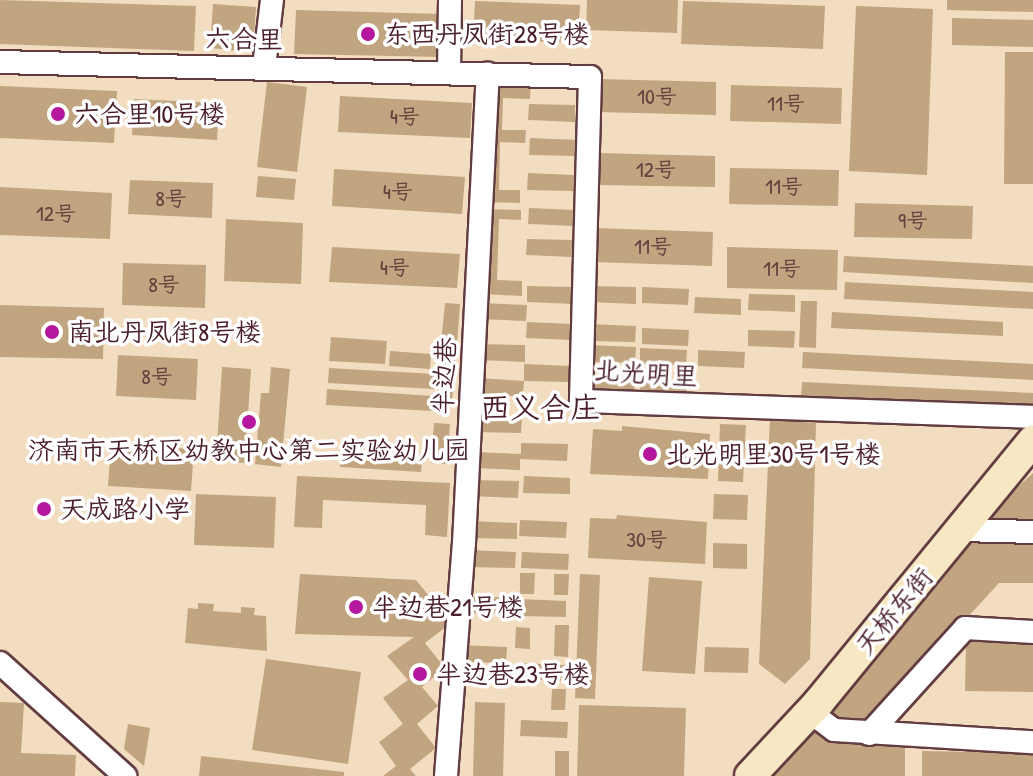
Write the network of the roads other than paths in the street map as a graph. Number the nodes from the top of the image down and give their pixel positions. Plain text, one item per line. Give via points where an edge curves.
1 (272, 0) edge
2 (450, 0) edge
3 (0, 62) edge
4 (264, 67) junction
5 (449, 72) junction
6 (488, 74) junction
7 (1033, 417) edge
8 (1033, 441) edge
9 (962, 530) junction
10 (1033, 532) edge
11 (1033, 632) edge
12 (0, 663) edge
13 (810, 712) junction
14 (869, 734) junction
15 (1033, 742) edge
16 (125, 776) edge
17 (446, 776) edge
18 (750, 776) edge

1 - 4 street
2 - 5 street
3 - 4 street, 六合里
4 - 5 street, 六合里
5 - 6 street, 六合里
6 - 7 street, 北光明里 via 590,77 581,401
6 - 17 street, 半边巷 via 464,543
8 - 9 street, 天桥东街
9 - 10 street
9 - 13 street, 天桥东街
11 - 14 street via 965,628
12 - 16 street
13 - 14 street via 834,730
13 - 18 street, 天桥东街
14 - 15 street

